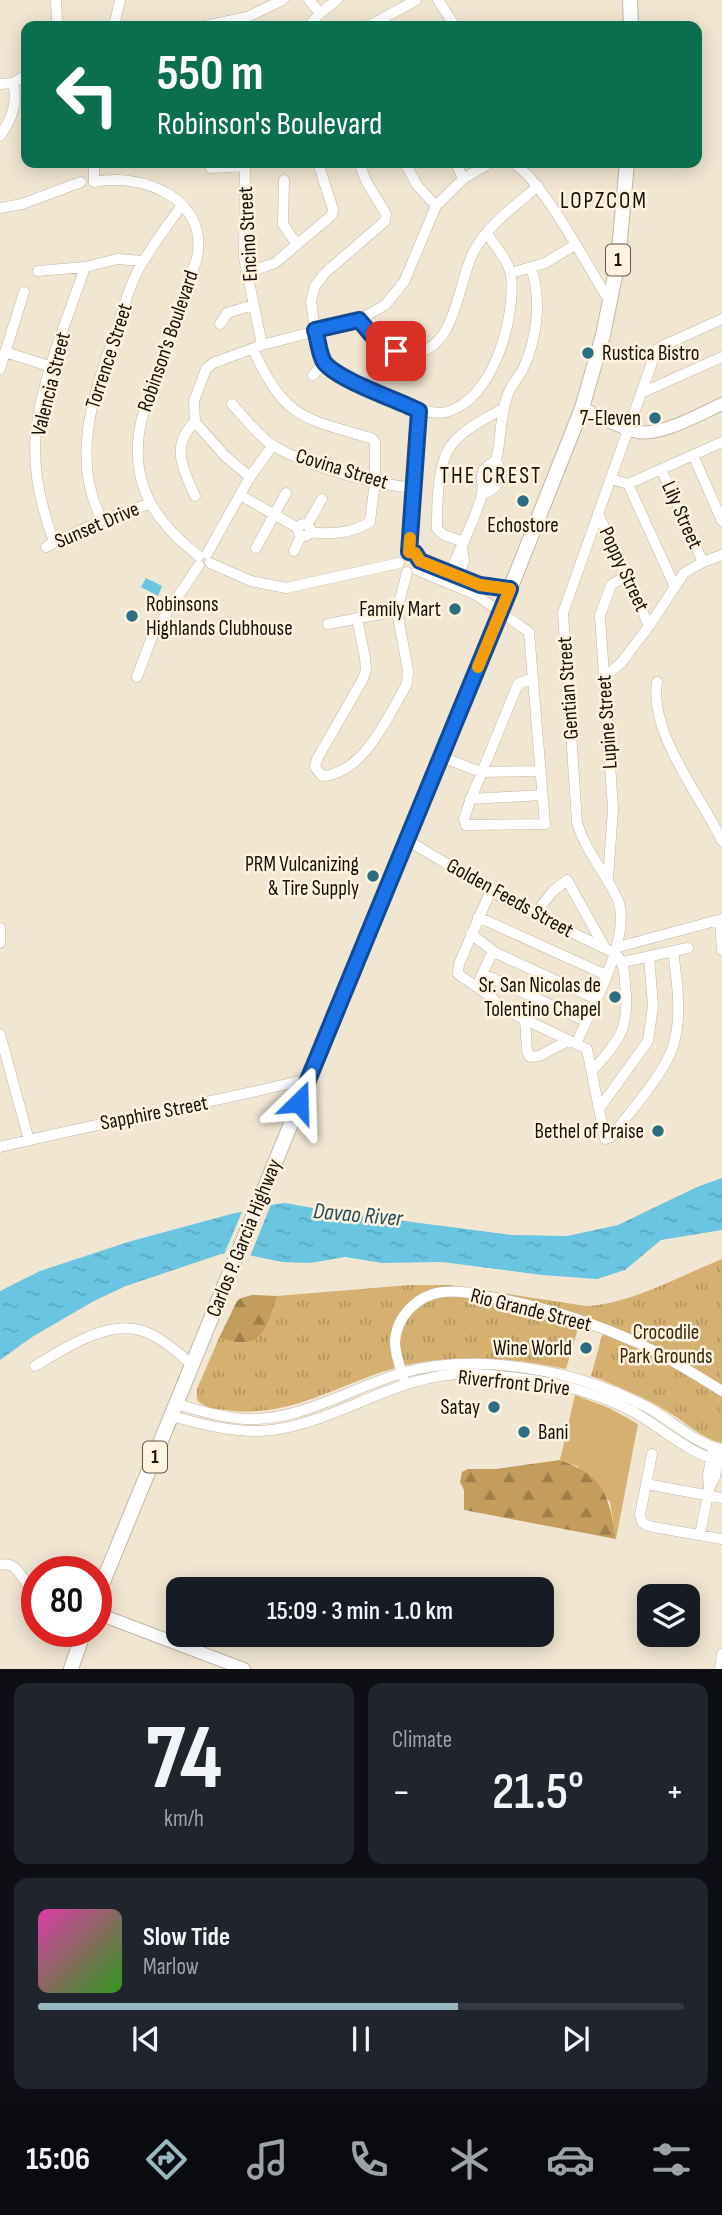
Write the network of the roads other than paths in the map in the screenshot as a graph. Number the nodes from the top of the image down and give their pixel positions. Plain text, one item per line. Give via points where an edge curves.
1 (56, 0) edge
2 (120, 0) edge
3 (283, 0) edge
4 (309, 0) edge
5 (337, 0) edge
6 (416, 0) edge
7 (438, 0) edge
8 (631, 0) edge
9 (320, 12) junction
10 (57, 21) edge
11 (115, 21) edge
12 (228, 21) edge
13 (313, 21) edge
14 (378, 21) edge
15 (450, 21) edge
16 (631, 21) edge
17 (21, 78) edge
18 (13, 83) junction
19 (0, 85) edge
20 (0, 136) edge
21 (94, 168) edge
22 (245, 168) edge
23 (320, 168) edge
24 (361, 168) edge
25 (408, 168) edge
26 (458, 168) edge
27 (482, 168) edge
28 (521, 168) edge
29 (627, 168) edge
30 (463, 179) junction
31 (284, 180) dead end
32 (81, 182) dead end
33 (538, 186) junction
34 (183, 205) junction
35 (436, 206) junction
36 (0, 208) edge
37 (487, 234) junction
38 (297, 245) junction
39 (575, 245) junction
40 (144, 261) junction
41 (85, 267) junction
42 (531, 268) junction
43 (38, 271) dead end
44 (246, 273) junction
45 (510, 273) junction
46 (24, 292) dead end
47 (610, 303) junction
48 (253, 305) junction
49 (722, 319) edge
50 (359, 320) junction
51 (220, 324) dead end
52 (315, 330) junction
53 (258, 347) junction
54 (5, 352) junction
55 (722, 357) edge
56 (324, 363) junction
57 (52, 368) junction
58 (0, 369) edge
59 (313, 374) dead end
60 (641, 393) junction
61 (232, 404) dead end
62 (722, 404) edge
63 (504, 408) junction
64 (582, 408) junction
65 (419, 411) junction
66 (195, 422) junction
67 (628, 429) junction
68 (722, 442) edge
69 (273, 445) junction
70 (693, 455) junction
71 (496, 461) junction
72 (661, 469) junction
73 (250, 477) junction
74 (611, 479) junction
75 (375, 481) junction
76 (628, 484) junction
77 (414, 488) junction
78 (286, 493) dead end
79 (483, 494) junction
80 (240, 495) junction
81 (195, 496) dead end
82 (322, 499) dead end
83 (149, 504) junction
84 (598, 513) junction
85 (274, 516) junction
86 (102, 520) junction
87 (722, 521) edge
88 (304, 530) junction
89 (50, 544) joint
90 (463, 544) junction
91 (256, 548) dead end
92 (294, 551) dead end
93 (409, 552) junction
94 (722, 555) edge
95 (204, 559) junction
96 (703, 562) junction
97 (399, 564) junction
98 (414, 568) junction
99 (627, 575) junction
100 (451, 577) junction
101 (470, 586) junction
102 (675, 587) junction
103 (510, 589) junction
104 (397, 611) junction
105 (501, 612) junction
106 (357, 618) junction
107 (328, 624) dead end
108 (649, 625) junction
109 (136, 677) dead end
110 (533, 678) junction
111 (604, 678) junction
112 (657, 682) dead end
113 (441, 757) junction
114 (541, 771) junction
115 (481, 772) junction
116 (542, 795) junction
117 (470, 799) junction
118 (407, 840) junction
119 (722, 841) edge
120 (607, 879) junction
121 (491, 890) junction
122 (534, 915) junction
123 (478, 917) junction
124 (721, 920) edge
125 (0, 928) edge
126 (471, 934) junction
127 (0, 943) edge
128 (605, 948) junction
129 (688, 948) dead end
130 (617, 950) junction
131 (722, 950) edge
132 (494, 951) junction
133 (673, 951) junction
134 (649, 956) junction
135 (623, 962) junction
136 (483, 974) junction
137 (606, 975) junction
138 (477, 986) junction
139 (596, 999) junction
140 (525, 1020) junction
141 (586, 1021) junction
142 (0, 1034) edge
143 (572, 1042) junction
144 (592, 1071) junction
145 (308, 1079) junction
146 (598, 1109) junction
147 (29, 1140) junction
148 (0, 1147) edge
149 (193, 1365) junction
150 (35, 1366) dead end
151 (488, 1370) junction
152 (402, 1373) junction
153 (405, 1384) junction
154 (722, 1391) edge
155 (175, 1410) junction
156 (652, 1454) dead end
157 (718, 1454) edge
158 (646, 1483) junction
159 (708, 1492) junction
160 (722, 1498) edge
161 (700, 1535) junction
162 (722, 1539) edge
163 (112, 1561) edge
164 (0, 1565) edge
165 (21, 1578) edge
166 (112, 1619) edge
167 (79, 1647) edge
168 (722, 1654) edge
169 (71, 1669) edge
170 (244, 1669) edge
171 (720, 1669) edge

1 - 10 street
2 - 11 street
3 - 12 street
4 - 9 street
5 - 9 street
6 - 14 street
7 - 15 street
8 - 16 highway
9 - 13 street
17 - 18 street
18 - 19 street
18 - 20 street via 13,109
21 - 34 street via 94,182 141,183
22 - 44 street, Encino Street
23 - 38 street via 333,212
24 - 52 street via 386,217 383,225 319,279 311,301
25 - 35 street
26 - 30 street
27 - 30 street
28 - 33 street
29 - 47 highway, Carlos P. Garcia Highway / 1
30 - 35 street
31 - 38 street via 283,224
32 - 36 street
33 - 37 street
33 - 39 street
34 - 40 street, Torrence Street
34 - 83 street, Robinson's Boulevard via 197,230 199,249 139,430 138,463
35 - 50 street via 404,282 385,305
37 - 45 street
37 - 50 street via 473,252 447,328 431,347 418,353 388,349 375,341
38 - 44 street via 275,263
39 - 42 street
39 - 47 street
40 - 41 street via 117,259
40 - 86 street, Torrence Street via 90,412 86,466
41 - 43 street
41 - 57 street, Valencia Street
42 - 45 street
42 - 63 street via 536,325
44 - 48 street, Encino Street
45 - 65 street via 506,332 479,390 448,412
46 - 54 street
47 - 64 highway, Carlos P. Garcia Highway / 1
48 - 51 street via 227,313
48 - 53 street, Encino Street
49 - 60 street, Gentian Street via 657,349
50 - 52 street
52 - 53 street
52 - 56 street
53 - 66 street via 206,369 194,401
53 - 75 street, Encino Street via 270,383 293,410 313,421 373,439
54 - 57 street
54 - 58 street
55 - 60 street
56 - 59 street
56 - 65 street
57 - 89 street, Valencia Street via 38,417 35,454
60 - 67 street, Gentian Street
61 - 69 street
62 - 67 main road via 661,429
63 - 71 street
63 - 90 street via 457,440 442,468 437,529
64 - 67 main road
64 - 103 highway, Carlos P. Garcia Highway / 1
65 - 77 street
66 - 73 street
66 - 81 street via 181,444 185,474
67 - 74 street, Gentian Street
68 - 70 street
69 - 73 street, Covina Street
69 - 75 street, Covina Street via 302,459
70 - 72 street
70 - 87 street
71 - 79 street via 482,472
71 - 79 street via 501,477 495,489
72 - 76 street
72 - 96 street, Lily Street
73 - 80 street, Covina Street
74 - 76 street
74 - 84 street, Gentian Street
75 - 77 street, Covina Street
75 - 88 street via 368,524 331,534
76 - 102 street
77 - 93 street
78 - 85 street
79 - 90 street
80 - 85 street
80 - 95 street, Covina Street
82 - 88 street
83 - 86 street, Sunset Drive
83 - 95 street, Robinson's Boulevard via 169,532
84 - 99 street, Poppy Street
84 - 120 street, Gentian Street via 562,620 577,822
85 - 88 street
85 - 91 street
86 - 89 street, Sunset Drive
88 - 92 street
90 - 100 street via 464,561
93 - 97 street via 402,554
93 - 98 street via 415,553
94 - 96 street
95 - 97 street, Robinson's Boulevard via 251,581 286,588
95 - 109 street, Covina Street via 153,634
96 - 102 street via 688,570
97 - 98 street via 402,570
98 - 100 street
98 - 104 street
99 - 108 street, Poppy Street
99 - 111 street, Lupine Street via 614,582 601,611
100 - 101 street
101 - 103 street
101 - 105 street
102 - 108 street
103 - 105 highway, Carlos P. Garcia Highway / 1
104 - 106 street
104 - 106 street via 407,684 354,764 326,777 315,767 326,739 365,675
105 - 110 street via 528,631
105 - 113 highway, Carlos P. Garcia Highway / 1
106 - 107 street
108 - 111 street
110 - 114 street
110 - 115 street via 518,684
111 - 120 street, Lupine Street via 613,809
112 - 119 street via 663,732
113 - 115 street
113 - 118 highway, Carlos P. Garcia Highway / 1
114 - 115 street
114 - 116 street
115 - 117 street
116 - 117 street
116 - 117 street via 545,824 466,825
118 - 121 street, Golden Feeds Street
118 - 145 highway, Carlos P. Garcia Highway / 1
120 - 130 street, Gentian Street via 621,907
121 - 122 street, Golden Feeds Street
121 - 123 street
122 - 128 street, Golden Feeds Street
122 - 128 street via 566,880
123 - 126 street
123 - 137 street
124 - 130 street
124 - 131 street
125 - 127 street
126 - 132 street
126 - 138 street via 458,974
128 - 130 street, Golden Feeds Street
129 - 133 street
130 - 135 street
130 - 137 street, Gentian Street
132 - 136 street
132 - 139 street
133 - 134 street
133 - 146 street via 678,999 672,1051 611,1137 605,1139
134 - 135 street
134 - 146 street via 653,1006 648,1041
135 - 144 street via 627,998 623,1031
136 - 138 street
136 - 141 street
137 - 139 street, Gentian Street
138 - 140 street via 503,1009
139 - 141 street, Gentian Street
140 - 143 street
140 - 143 street via 530,1057
141 - 143 street, Gentian Street
142 - 147 street
143 - 144 street via 589,1052
144 - 146 street
145 - 147 street, Sapphire Street
145 - 149 highway, Carlos P. Garcia Highway / 1
147 - 148 street, Sapphire Street
149 - 150 street via 155,1337 133,1329 85,1338
149 - 155 highway, Carlos P. Garcia Highway / 1
151 - 152 street, Riverfront Drive via 455,1364
151 - 153 street, Riverfront Drive
151 - 157 street, Riverfront Drive via 598,1397 632,1411 696,1452
152 - 153 street, Rio Grande Street
152 - 154 street, Rio Grande Street via 395,1344 407,1312 430,1295 455,1292 526,1304 603,1328 669,1358
152 - 155 street, Riverfront Drive via 269,1417 245,1419
153 - 155 street, Riverfront Drive via 269,1431 208,1426
155 - 163 highway, Carlos P. Garcia Highway / 1
156 - 158 street
157 - 159 street via 708,1476
158 - 159 street
158 - 161 street via 640,1515 643,1524
159 - 160 street
159 - 161 street
161 - 162 street
164 - 165 street via 14,1567
166 - 170 main road
167 - 169 highway
168 - 171 street

